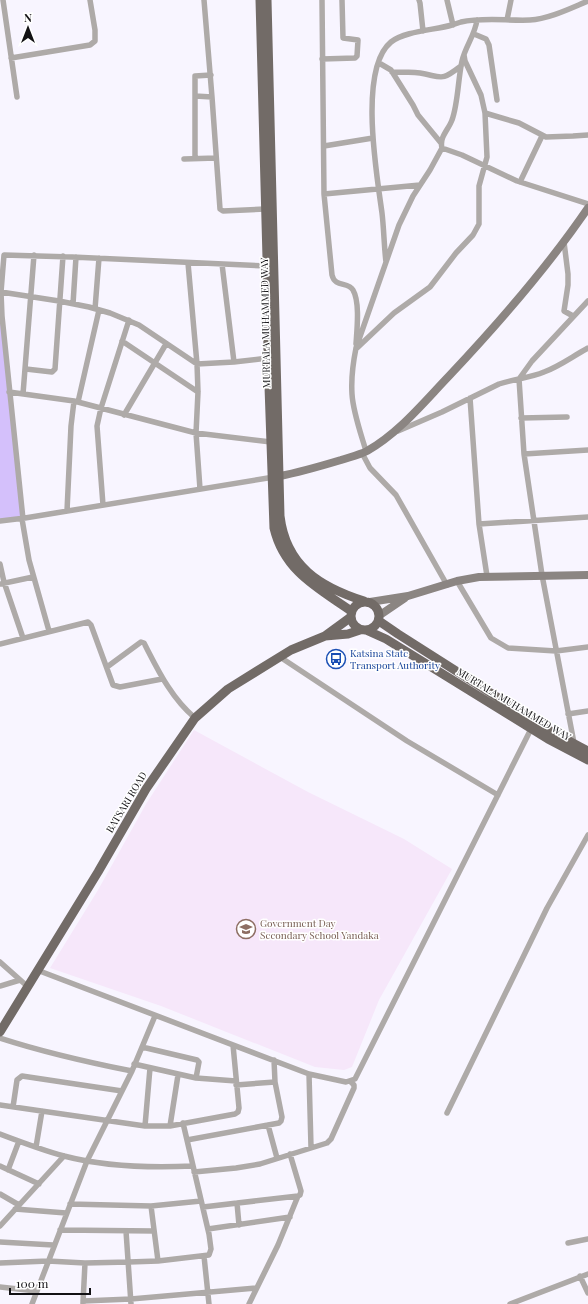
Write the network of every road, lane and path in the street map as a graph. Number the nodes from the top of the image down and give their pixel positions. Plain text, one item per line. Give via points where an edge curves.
1 (3, 0) edge
2 (90, 0) edge
3 (204, 0) edge
4 (260, 0) edge
5 (267, 0) edge
6 (322, 0) edge
7 (342, 0) edge
8 (419, 0) edge
9 (448, 0) edge
10 (511, 0) edge
11 (588, 1) edge
12 (477, 20) junction
13 (507, 20) junction
14 (453, 25) junction
15 (423, 30) junction
16 (474, 34) junction
17 (464, 53) junction
18 (11, 58) junction
19 (322, 59) junction
20 (379, 63) junction
21 (461, 66) junction
22 (392, 72) junction
23 (210, 75) junction
24 (195, 96) junction
25 (17, 97) dead end
26 (212, 97) junction
27 (497, 100) dead end
28 (266, 108) junction
29 (486, 113) junction
30 (588, 135) edge
31 (542, 136) junction
32 (373, 138) junction
33 (324, 146) junction
34 (442, 146) junction
35 (195, 158) junction
36 (216, 158) junction
37 (184, 159) dead end
38 (485, 166) junction
39 (520, 182) junction
40 (420, 185) junction
41 (378, 189) junction
42 (324, 194) junction
43 (588, 204) edge
44 (588, 208) edge
45 (265, 209) junction
46 (564, 242) junction
47 (34, 255) junction
48 (63, 256) junction
49 (76, 257) junction
50 (100, 258) junction
51 (188, 263) junction
52 (222, 264) junction
53 (386, 264) junction
54 (267, 266) junction
55 (1, 292) edge
56 (31, 297) junction
57 (59, 301) junction
58 (588, 301) edge
59 (73, 304) junction
60 (97, 309) junction
61 (573, 316) junction
62 (128, 320) junction
63 (122, 341) junction
64 (166, 344) junction
65 (356, 348) junction
66 (588, 348) edge
67 (268, 358) junction
68 (234, 362) junction
69 (154, 363) junction
70 (197, 364) junction
71 (26, 369) junction
72 (519, 379) junction
73 (9, 392) junction
74 (198, 392) junction
75 (23, 394) junction
76 (470, 398) junction
77 (76, 402) junction
78 (101, 408) junction
79 (124, 415) junction
80 (567, 417) dead end
81 (521, 418) junction
82 (394, 432) junction
83 (196, 433) junction
84 (271, 442) junction
85 (588, 450) edge
86 (364, 452) junction
87 (524, 454) junction
88 (276, 476) junction
89 (200, 489) junction
90 (103, 505) junction
91 (67, 511) junction
92 (588, 517) edge
93 (22, 519) junction
94 (534, 520) junction
95 (0, 521) edge
96 (479, 524) junction
97 (0, 564) edge
98 (542, 575) junction
99 (588, 575) edge
100 (33, 576) junction
101 (486, 576) junction
102 (457, 581) junction
103 (2, 583) edge
104 (447, 585) junction
105 (408, 596) junction
106 (367, 602) junction
107 (351, 614) junction
108 (380, 618) junction
109 (363, 630) junction
110 (49, 631) junction
111 (325, 636) junction
112 (23, 638) junction
113 (0, 644) edge
114 (588, 648) edge
115 (556, 651) junction
116 (280, 657) junction
117 (107, 668) junction
118 (162, 679) junction
119 (588, 712) edge
120 (568, 714) junction
121 (195, 718) junction
122 (531, 729) junction
123 (574, 744) junction
124 (588, 750) edge
125 (588, 760) edge
126 (498, 795) junction
127 (588, 835) edge
128 (0, 962) edge
129 (38, 970) junction
130 (20, 980) junction
131 (0, 986) edge
132 (27, 986) junction
133 (156, 1016) junction
134 (0, 1032) edge
135 (0, 1038) edge
136 (233, 1045) junction
137 (142, 1047) junction
138 (274, 1060) junction
139 (134, 1064) junction
140 (150, 1068) junction
141 (132, 1071) junction
142 (309, 1074) junction
143 (178, 1075) junction
144 (196, 1078) junction
145 (350, 1081) junction
146 (275, 1082) junction
147 (236, 1083) junction
148 (122, 1090) junction
149 (0, 1105) edge
150 (13, 1107) junction
151 (42, 1111) junction
152 (447, 1113) dead end
153 (107, 1120) junction
154 (183, 1123) junction
155 (268, 1125) junction
156 (145, 1126) junction
157 (170, 1126) junction
158 (0, 1134) edge
159 (187, 1140) junction
160 (19, 1141) junction
161 (36, 1147) junction
162 (311, 1147) junction
163 (290, 1154) junction
164 (64, 1156) junction
165 (277, 1158) junction
166 (86, 1160) junction
167 (0, 1166) edge
168 (194, 1169) junction
169 (8, 1170) junction
170 (39, 1184) junction
171 (0, 1194) edge
172 (298, 1196) junction
173 (201, 1201) junction
174 (237, 1203) junction
175 (70, 1204) junction
176 (151, 1206) junction
177 (17, 1207) junction
178 (203, 1207) junction
179 (66, 1213) junction
180 (290, 1217) junction
181 (239, 1225) junction
182 (0, 1226) edge
183 (208, 1229) junction
184 (60, 1230) junction
185 (126, 1231) junction
186 (154, 1231) junction
187 (588, 1239) edge
188 (0, 1242) edge
189 (568, 1243) dead end
190 (54, 1246) junction
191 (204, 1256) junction
192 (48, 1261) junction
193 (158, 1261) junction
194 (129, 1262) junction
195 (0, 1263) edge
196 (85, 1263) junction
197 (588, 1274) edge
198 (580, 1276) junction
199 (0, 1287) edge
200 (256, 1288) junction
201 (36, 1291) junction
202 (207, 1291) junction
203 (588, 1293) edge
204 (83, 1302) edge
205 (131, 1302) edge
206 (32, 1304) edge
207 (208, 1304) edge
208 (249, 1304) edge
209 (510, 1304) edge

1 - 18 street
2 - 18 street via 95,41 90,45
3 - 23 street
4 - 28 main road via 262,90
5 - 28 main road, MURTALA MUHAMMED WAY
6 - 19 street
7 - 19 street via 343,38 358,40 357,56
8 - 15 street
9 - 14 street
10 - 13 street
11 - 13 street via 546,17
12 - 13 street
12 - 14 street
12 - 16 street
14 - 15 street
15 - 20 street via 392,42
16 - 17 street
16 - 27 street via 486,39 489,45
17 - 21 street
17 - 29 street via 465,62 481,95
18 - 25 street
19 - 33 street
20 - 22 street
20 - 32 street via 374,88
21 - 22 street via 446,77 439,78 421,73
21 - 34 street via 453,119 441,140
22 - 34 street via 418,115
23 - 24 street via 196,75
23 - 26 street
24 - 26 street
24 - 35 street
26 - 36 street
28 - 45 main road
28 - 88 main road, MURTALA MUHAMMED WAY
29 - 31 street via 523,125
29 - 38 street
30 - 31 street
31 - 39 street
32 - 33 street
32 - 41 street
33 - 42 street
34 - 38 street
34 - 40 street
35 - 36 street
35 - 37 street
36 - 45 street via 221,211
38 - 39 street
38 - 65 street via 479,186 479,224 473,235 430,287 394,313
39 - 43 street
40 - 41 street
40 - 53 street via 406,209
41 - 42 street
41 - 53 street
42 - 65 street via 333,279 350,287 357,303
44 - 46 street
45 - 54 main road
46 - 61 street via 568,285 564,311
46 - 82 street via 486,337
47 - 48 street
47 - 55 street via 4,255
47 - 56 street
48 - 49 street
48 - 57 street
49 - 50 street
49 - 59 street
50 - 51 street
50 - 60 street
51 - 52 street
51 - 70 street
52 - 54 street
52 - 68 street
53 - 65 street
54 - 67 main road
55 - 56 street
55 - 73 street
56 - 57 street
56 - 71 street
57 - 59 street
57 - 71 street via 54,371
58 - 61 street
59 - 60 street
60 - 62 street
60 - 77 street
61 - 72 street
62 - 63 street
62 - 64 street
63 - 69 street
63 - 78 street
64 - 69 street
64 - 70 street
65 - 86 street via 352,395
66 - 72 street via 554,368
67 - 68 street
67 - 84 main road
68 - 70 street
69 - 74 street
69 - 79 street
70 - 74 street
71 - 75 street
72 - 76 street via 499,384
72 - 81 street
73 - 75 street
73 - 93 street
74 - 83 street
75 - 77 street
76 - 82 street
76 - 96 street
77 - 78 street
77 - 91 street via 71,426
78 - 79 street
78 - 90 street via 97,430
79 - 83 street
80 - 81 street
81 - 87 street
82 - 86 street
83 - 84 street
83 - 89 street
84 - 88 main road
85 - 87 street
86 - 88 street via 305,471
86 - 104 street via 370,468 396,495
87 - 94 street
88 - 89 street
88 - 106 main road, MURTALA MUHAMMED WAY via 282,528 293,557 334,590
88 - 107 main road via 274,528 288,560 305,579
89 - 90 street
90 - 91 street
91 - 93 street
92 - 94 street
93 - 95 street
93 - 100 street
94 - 96 street
94 - 98 street
96 - 101 street
97 - 103 street
98 - 99 street
98 - 101 street
98 - 115 street
100 - 103 street
100 - 110 street
101 - 102 street
102 - 104 street
102 - 115 street via 491,638 508,648
103 - 112 street
104 - 105 street
105 - 106 street
105 - 108 street
106 - 107 main road via 359,603
106 - 108 main road via 379,609
107 - 109 main road via 352,622
107 - 111 main road
108 - 109 main road via 372,629
108 - 123 main road, MURTALA MUHAMMED WAY via 398,634
109 - 111 main road
109 - 122 main road, MURTALA MUHAMMED WAY via 386,639
110 - 112 street
110 - 117 street via 90,622
111 - 116 main road, BATSARI ROAD
112 - 113 street
114 - 115 street
115 - 120 street
116 - 121 main road, BATSARI ROAD via 228,689
116 - 126 street via 407,741
117 - 118 street via 115,686
117 - 118 street via 143,642
118 - 121 street via 184,709
119 - 120 street
120 - 123 street
121 - 129 main road, BATSARI ROAD via 146,789
122 - 125 main road, MURTALA MUHAMMED WAY
122 - 126 street
123 - 124 main road, MURTALA MUHAMMED WAY
126 - 145 street via 355,1079
127 - 152 street via 547,908
128 - 130 street
129 - 132 main road, BATSARI ROAD
129 - 133 street
130 - 131 street
130 - 132 street
132 - 134 main road, BATSARI ROAD
133 - 136 street
133 - 137 street
135 - 141 street via 70,1058
136 - 138 street
136 - 147 street
137 - 139 street
137 - 144 street via 197,1060 199,1062
138 - 142 street
138 - 146 street
139 - 140 street
139 - 141 street
140 - 143 street
140 - 156 street
141 - 148 street
142 - 145 street
142 - 162 street
143 - 144 street
143 - 157 street
144 - 147 street
145 - 162 street via 354,1088 330,1141
146 - 147 street
146 - 155 street via 282,1121
147 - 154 street via 238,1112
148 - 150 street via 22,1076 17,1080
148 - 153 street
149 - 150 street
150 - 151 street
151 - 153 street
151 - 161 street
153 - 156 street
153 - 166 street
154 - 157 street
154 - 159 street
155 - 159 street
155 - 165 street
156 - 157 street
158 - 160 street
159 - 168 street
160 - 161 street
160 - 169 street
161 - 164 street
162 - 163 street
163 - 165 street
163 - 172 street via 301,1191
164 - 166 street
164 - 170 street
165 - 168 street via 236,1168
166 - 168 street
166 - 175 street
167 - 169 street
168 - 173 street
169 - 170 street
170 - 177 street
171 - 177 street
172 - 174 street
172 - 180 street
173 - 176 street
173 - 178 street
174 - 178 street
174 - 181 street
175 - 176 street
175 - 179 street
176 - 186 street
177 - 179 street
177 - 182 street
178 - 183 street
179 - 184 street
180 - 181 street
180 - 200 street
181 - 183 street
183 - 191 street via 211,1252
184 - 185 street
184 - 190 street
185 - 186 street
185 - 194 street
186 - 193 street
187 - 189 street
188 - 190 street
190 - 192 street
191 - 193 street
191 - 202 street
192 - 195 street
192 - 196 street
192 - 201 street
193 - 194 street
194 - 196 street
194 - 205 street
196 - 204 street
197 - 198 street
198 - 203 street
198 - 209 street
199 - 201 street
200 - 202 street
200 - 208 street
201 - 206 street
202 - 205 street
202 - 207 street
204 - 205 street

